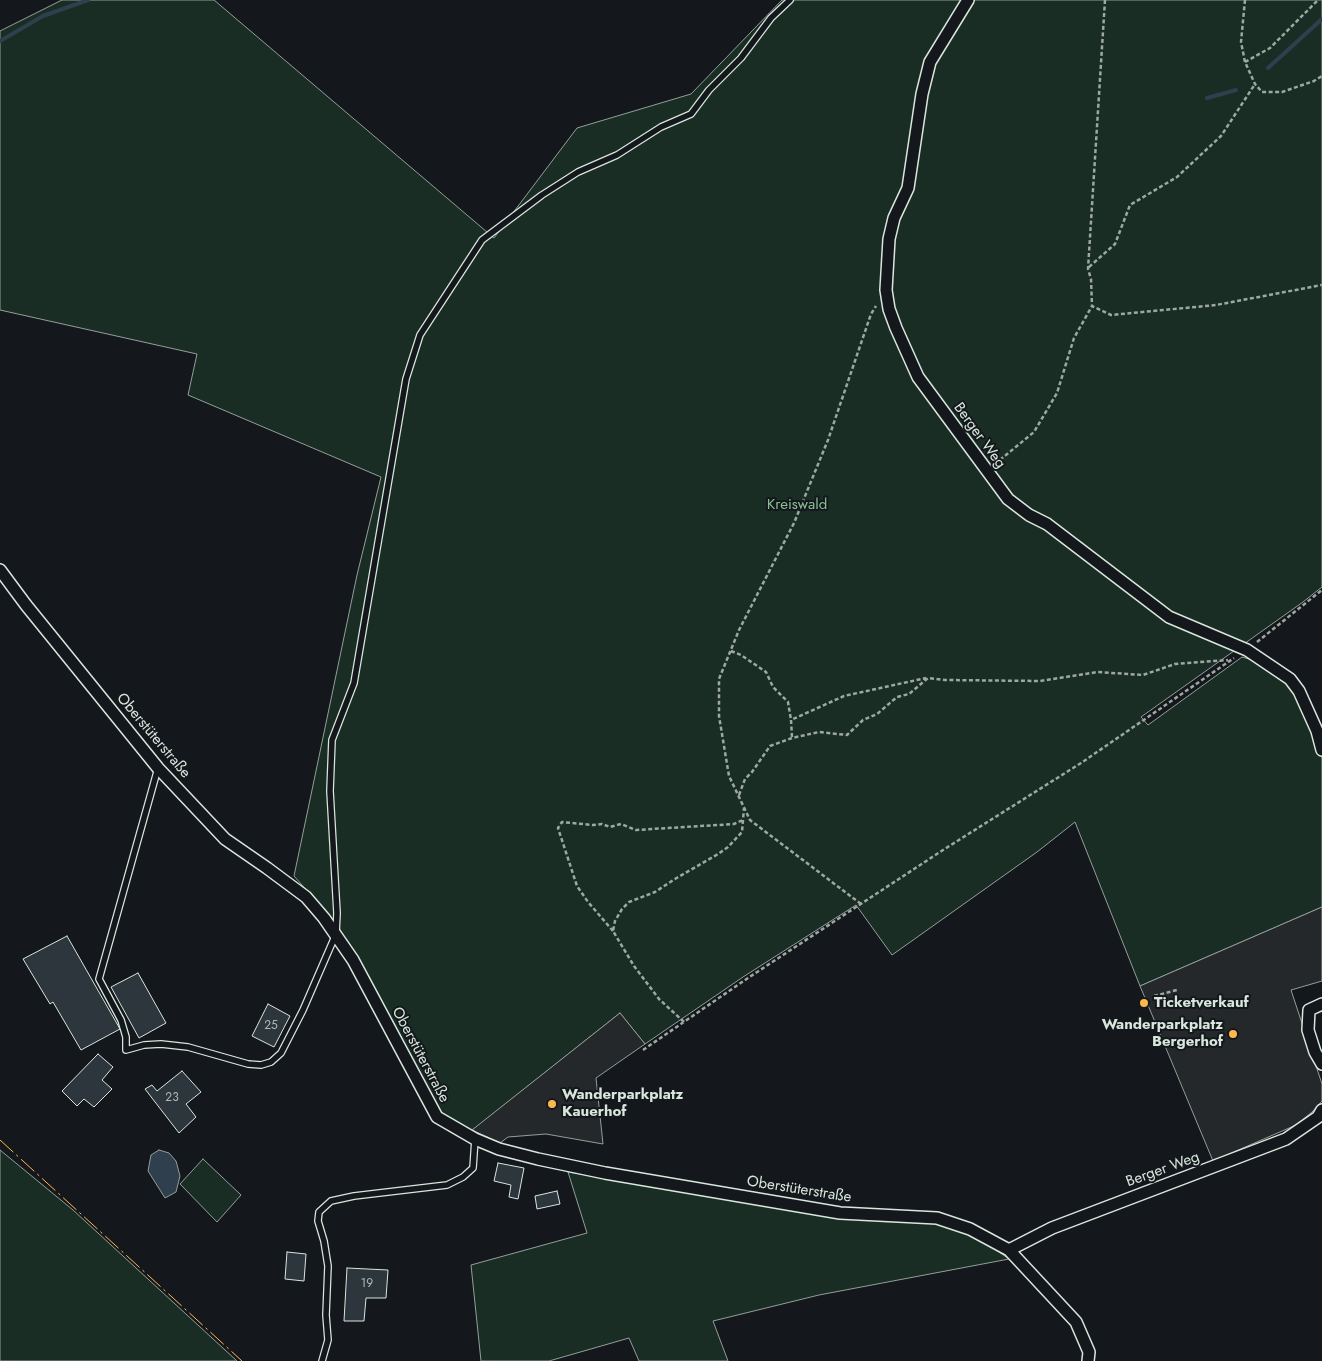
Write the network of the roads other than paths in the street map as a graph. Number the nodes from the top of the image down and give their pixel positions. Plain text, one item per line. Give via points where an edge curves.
1 (790, 0) edge
2 (968, 0) edge
3 (0, 570) edge
4 (1322, 750) edge
5 (158, 768) junction
6 (336, 934) junction
7 (1322, 1004) edge
8 (1322, 1064) edge
9 (1322, 1110) edge
10 (475, 1139) junction
11 (1008, 1250) junction
12 (322, 1361) edge
13 (1088, 1361) edge

1 - 6 lane via 690,114 661,127 617,155 578,172 482,240 420,335 406,379 354,683 332,740 330,791
2 - 4 street, Berger Weg via 930,62 908,188 894,218 889,239 886,290 889,309 918,377 986,472 1016,506 1047,524 1169,617 1247,650 1290,679 1300,691
3 - 5 street, Oberstüterstraße
5 - 6 street, Oberstüterstraße via 225,839 306,897
5 - 6 lane via 98,979 121,1020 126,1050 161,1044 188,1047 248,1064 271,1062 281,1053 303,1010
6 - 10 street, Oberstüterstraße via 437,1117
7 - 8 street via 1309,1010 1308,1030
9 - 11 street, Berger Weg via 1286,1138 1052,1228
10 - 11 street, Oberstüterstraße via 538,1160 840,1213 937,1218 970,1229
10 - 12 lane via 473,1168 446,1185 330,1201 319,1212 328,1266 328,1340
11 - 13 street, Oberstüterstraße via 1076,1322 1089,1352

